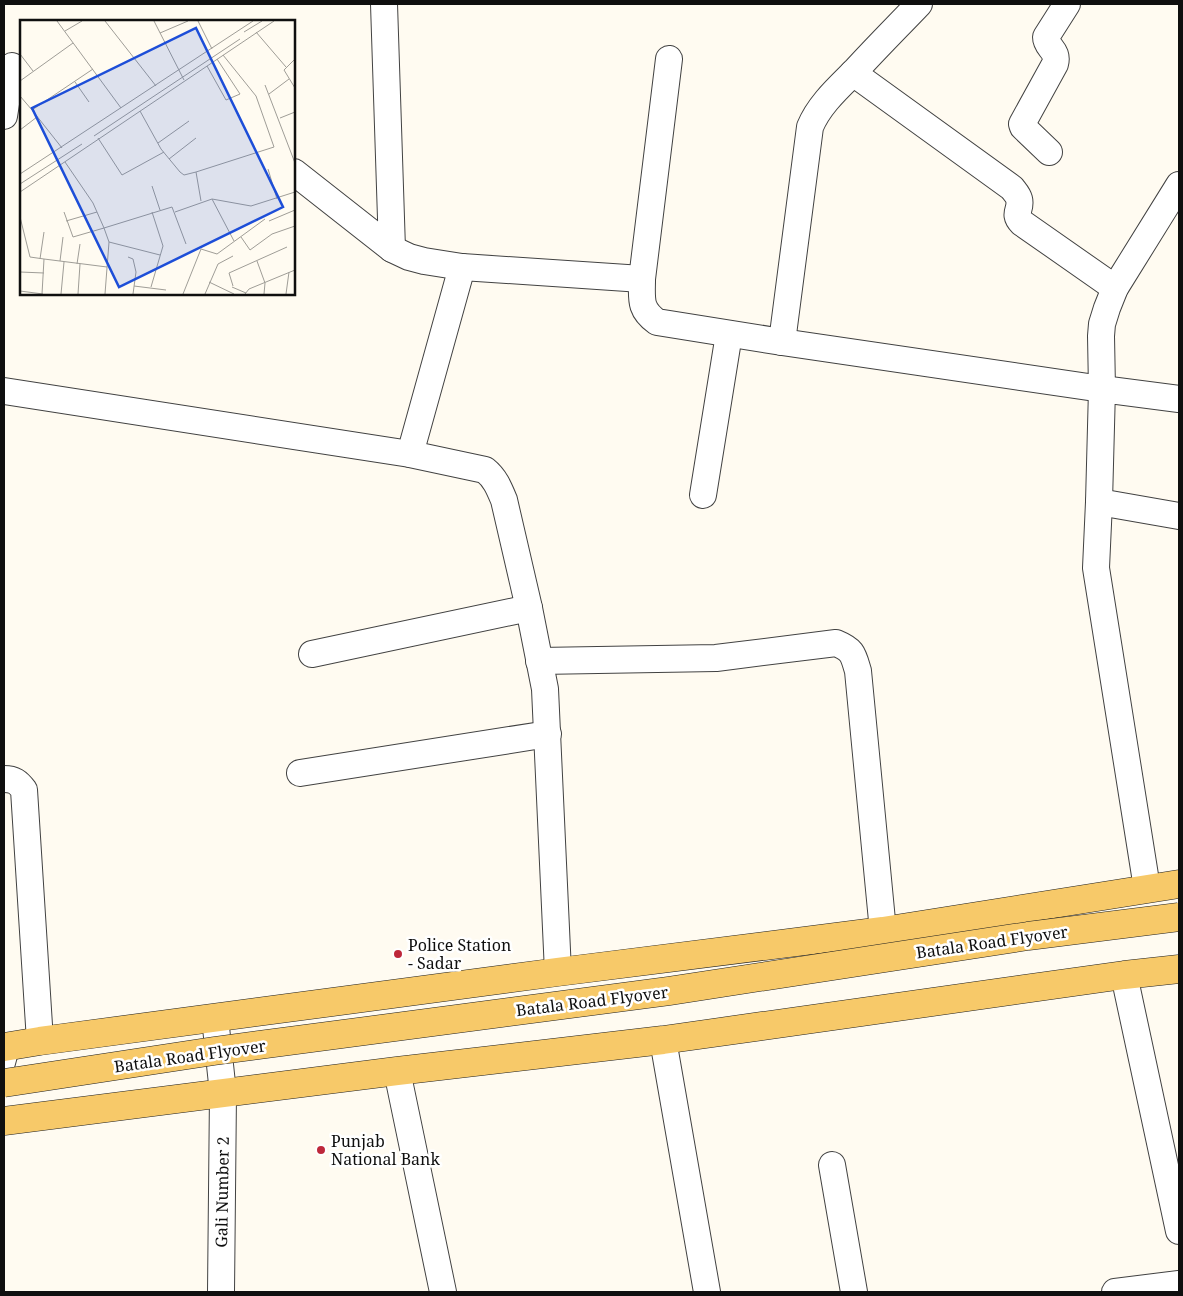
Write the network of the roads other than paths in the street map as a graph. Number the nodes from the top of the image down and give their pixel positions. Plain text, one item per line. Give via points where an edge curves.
1 (384, 4) edge
2 (919, 4) edge
3 (1067, 4) edge
4 (669, 60) dead end
5 (12, 66) edge
6 (853, 72) junction
7 (4, 116) edge
8 (1049, 152) dead end
9 (295, 173) edge
10 (1179, 184) edge
11 (392, 249) junction
12 (462, 267) junction
13 (642, 279) junction
14 (1115, 288) junction
15 (729, 334) junction
16 (782, 342) junction
17 (1102, 389) junction
18 (4, 391) edge
19 (1179, 399) edge
20 (410, 454) junction
21 (703, 495) dead end
22 (1100, 502) junction
23 (1179, 516) edge
24 (529, 608) junction
25 (312, 654) dead end
26 (539, 660) junction
27 (548, 734) junction
28 (300, 773) dead end
29 (4, 779) edge
30 (1179, 884) edge
31 (1147, 888) junction
32 (1179, 917) edge
33 (883, 931) junction
34 (1179, 969) edge
35 (558, 972) junction
36 (1124, 975) junction
37 (214, 1018) junction
38 (663, 1040) junction
39 (40, 1041) junction
40 (8, 1046) edge
41 (397, 1071) junction
42 (4, 1078) edge
43 (4, 1083) edge
44 (222, 1093) junction
45 (4, 1120) edge
46 (832, 1165) dead end
47 (1179, 1230) edge
48 (1179, 1284) edge
49 (221, 1292) edge
50 (443, 1292) edge
51 (707, 1292) edge
52 (854, 1292) edge
53 (1115, 1292) edge

1 - 11 street
2 - 6 street
3 - 8 street via 1046,37 1057,59 1022,124
4 - 13 street
5 - 7 street
6 - 14 street via 1012,188 1020,200 1017,214 1022,223
6 - 16 street via 819,110 810,127
9 - 11 street
10 - 14 street
11 - 12 street via 424,261
12 - 13 street
12 - 20 street
13 - 15 street via 643,306 657,322
14 - 17 street via 1102,324
15 - 16 street
15 - 21 street
16 - 17 street
17 - 19 street
17 - 22 street
18 - 20 street
20 - 24 street via 485,470 492,476 504,500
22 - 23 street
22 - 31 street via 1096,568
24 - 25 street
24 - 26 street
26 - 27 street
26 - 33 street via 716,658 836,643 847,647 854,656 858,671
27 - 28 street
27 - 35 street
29 - 39 street via 20,783 24,790
30 - 31 main road
31 - 33 main road
32 - 43 main road, Batala Road Flyover, bridge
33 - 35 main road
34 - 36 main road
35 - 37 main road
36 - 38 main road
36 - 47 street
37 - 39 main road
37 - 44 street, Gali Number 2
38 - 41 main road
38 - 51 street
39 - 40 main road
40 - 42 lane
41 - 44 main road
41 - 50 street
44 - 45 main road
44 - 49 street, Gali Number 2
46 - 52 street
48 - 53 street

